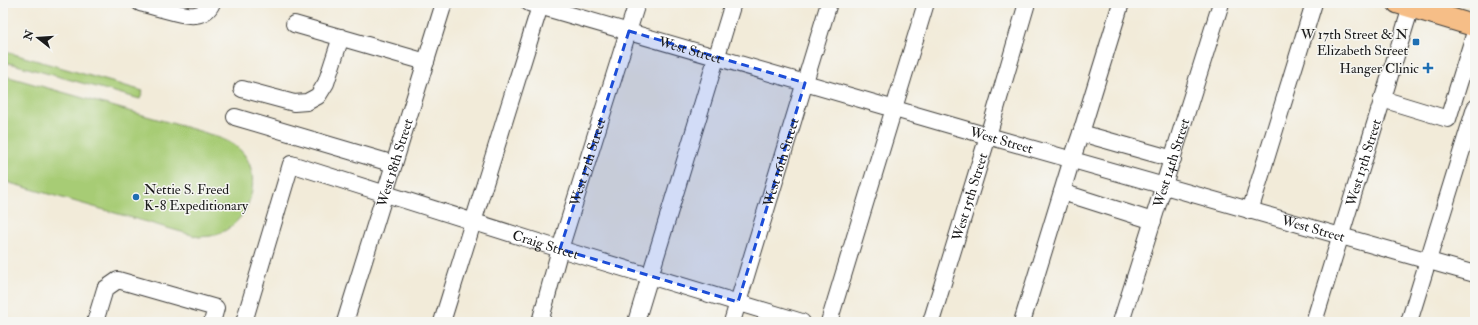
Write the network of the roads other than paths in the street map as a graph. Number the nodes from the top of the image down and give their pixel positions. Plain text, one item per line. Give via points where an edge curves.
1 (140, 3) edge
2 (212, 3) edge
3 (444, 3) edge
4 (637, 3) edge
5 (733, 3) edge
6 (829, 3) edge
7 (926, 3) edge
8 (1027, 3) edge
9 (1120, 3) edge
10 (1221, 3) edge
11 (1314, 3) edge
12 (537, 4) edge
13 (1407, 4) edge
14 (294, 24) dead end
15 (1475, 26) edge
16 (629, 31) junction
17 (1475, 32) edge
18 (341, 37) junction
19 (717, 57) junction
20 (426, 62) junction
21 (805, 83) junction
22 (242, 89) dead end
23 (1382, 99) junction
24 (894, 108) junction
25 (1475, 108) edge
26 (235, 117) dead end
27 (1081, 133) junction
28 (988, 136) junction
29 (1072, 159) junction
30 (1173, 159) junction
31 (394, 164) junction
32 (1165, 186) junction
33 (1062, 192) junction
34 (385, 193) junction
35 (1250, 211) junction
36 (474, 221) junction
37 (1153, 221) junction
38 (1341, 236) junction
39 (560, 249) junction
40 (1427, 261) junction
41 (1475, 274) edge
42 (650, 276) junction
43 (738, 302) junction
44 (95, 322) edge
45 (212, 322) edge
46 (244, 322) edge
47 (345, 322) edge
48 (442, 322) edge
49 (540, 322) edge
50 (636, 322) edge
51 (732, 322) edge
52 (802, 322) edge
53 (829, 322) edge
54 (931, 322) edge
55 (1022, 322) edge
56 (1121, 322) edge
57 (1314, 322) edge
58 (1409, 322) edge

1 - 2 street via 194,16 203,13
3 - 20 street, West 18th Street
4 - 16 street, West 17th Street
5 - 19 street
6 - 21 street, West 16th Street
7 - 24 street
8 - 28 street, West 15th Street
9 - 27 street
10 - 30 street, West 14th Street
11 - 35 street
12 - 16 street, West Street
12 - 36 street
13 - 15 main road
13 - 23 street, West 13th Street
14 - 18 street
16 - 19 street, West Street
16 - 39 street, West 17th Street
17 - 23 street via 1448,119
18 - 20 street
18 - 22 street via 326,83 318,96 307,102 294,103
19 - 21 street, West Street
19 - 42 street
20 - 31 street, West 18th Street
21 - 24 street, West Street
21 - 43 street, West 16th Street
23 - 38 street, West 13th Street
24 - 28 street, West Street
24 - 53 street
25 - 40 street
26 - 31 street
27 - 29 street
27 - 30 street
28 - 29 street, West Street
28 - 54 street, West 15th Street
29 - 32 street, West Street
29 - 33 street
30 - 32 street, West 14th Street
31 - 34 street, West 18th Street
32 - 35 street, West Street
32 - 37 street, West 14th Street
33 - 37 street
33 - 55 street
34 - 36 street, Craig Street
34 - 46 street, Craig Street via 291,164
34 - 47 street, West 18th Street
35 - 38 street, West Street
36 - 39 street, Craig Street
36 - 48 street
37 - 56 street, West 14th Street
38 - 40 street, West Street
38 - 57 street, West 13th Street
39 - 42 street, Craig Street
39 - 49 street, West 17th Street
40 - 41 street, West Street
40 - 58 street
42 - 43 street, Craig Street
42 - 50 street
43 - 51 street, West 16th Street
43 - 52 street, Craig Street
44 - 45 street via 105,288 118,280 216,308

